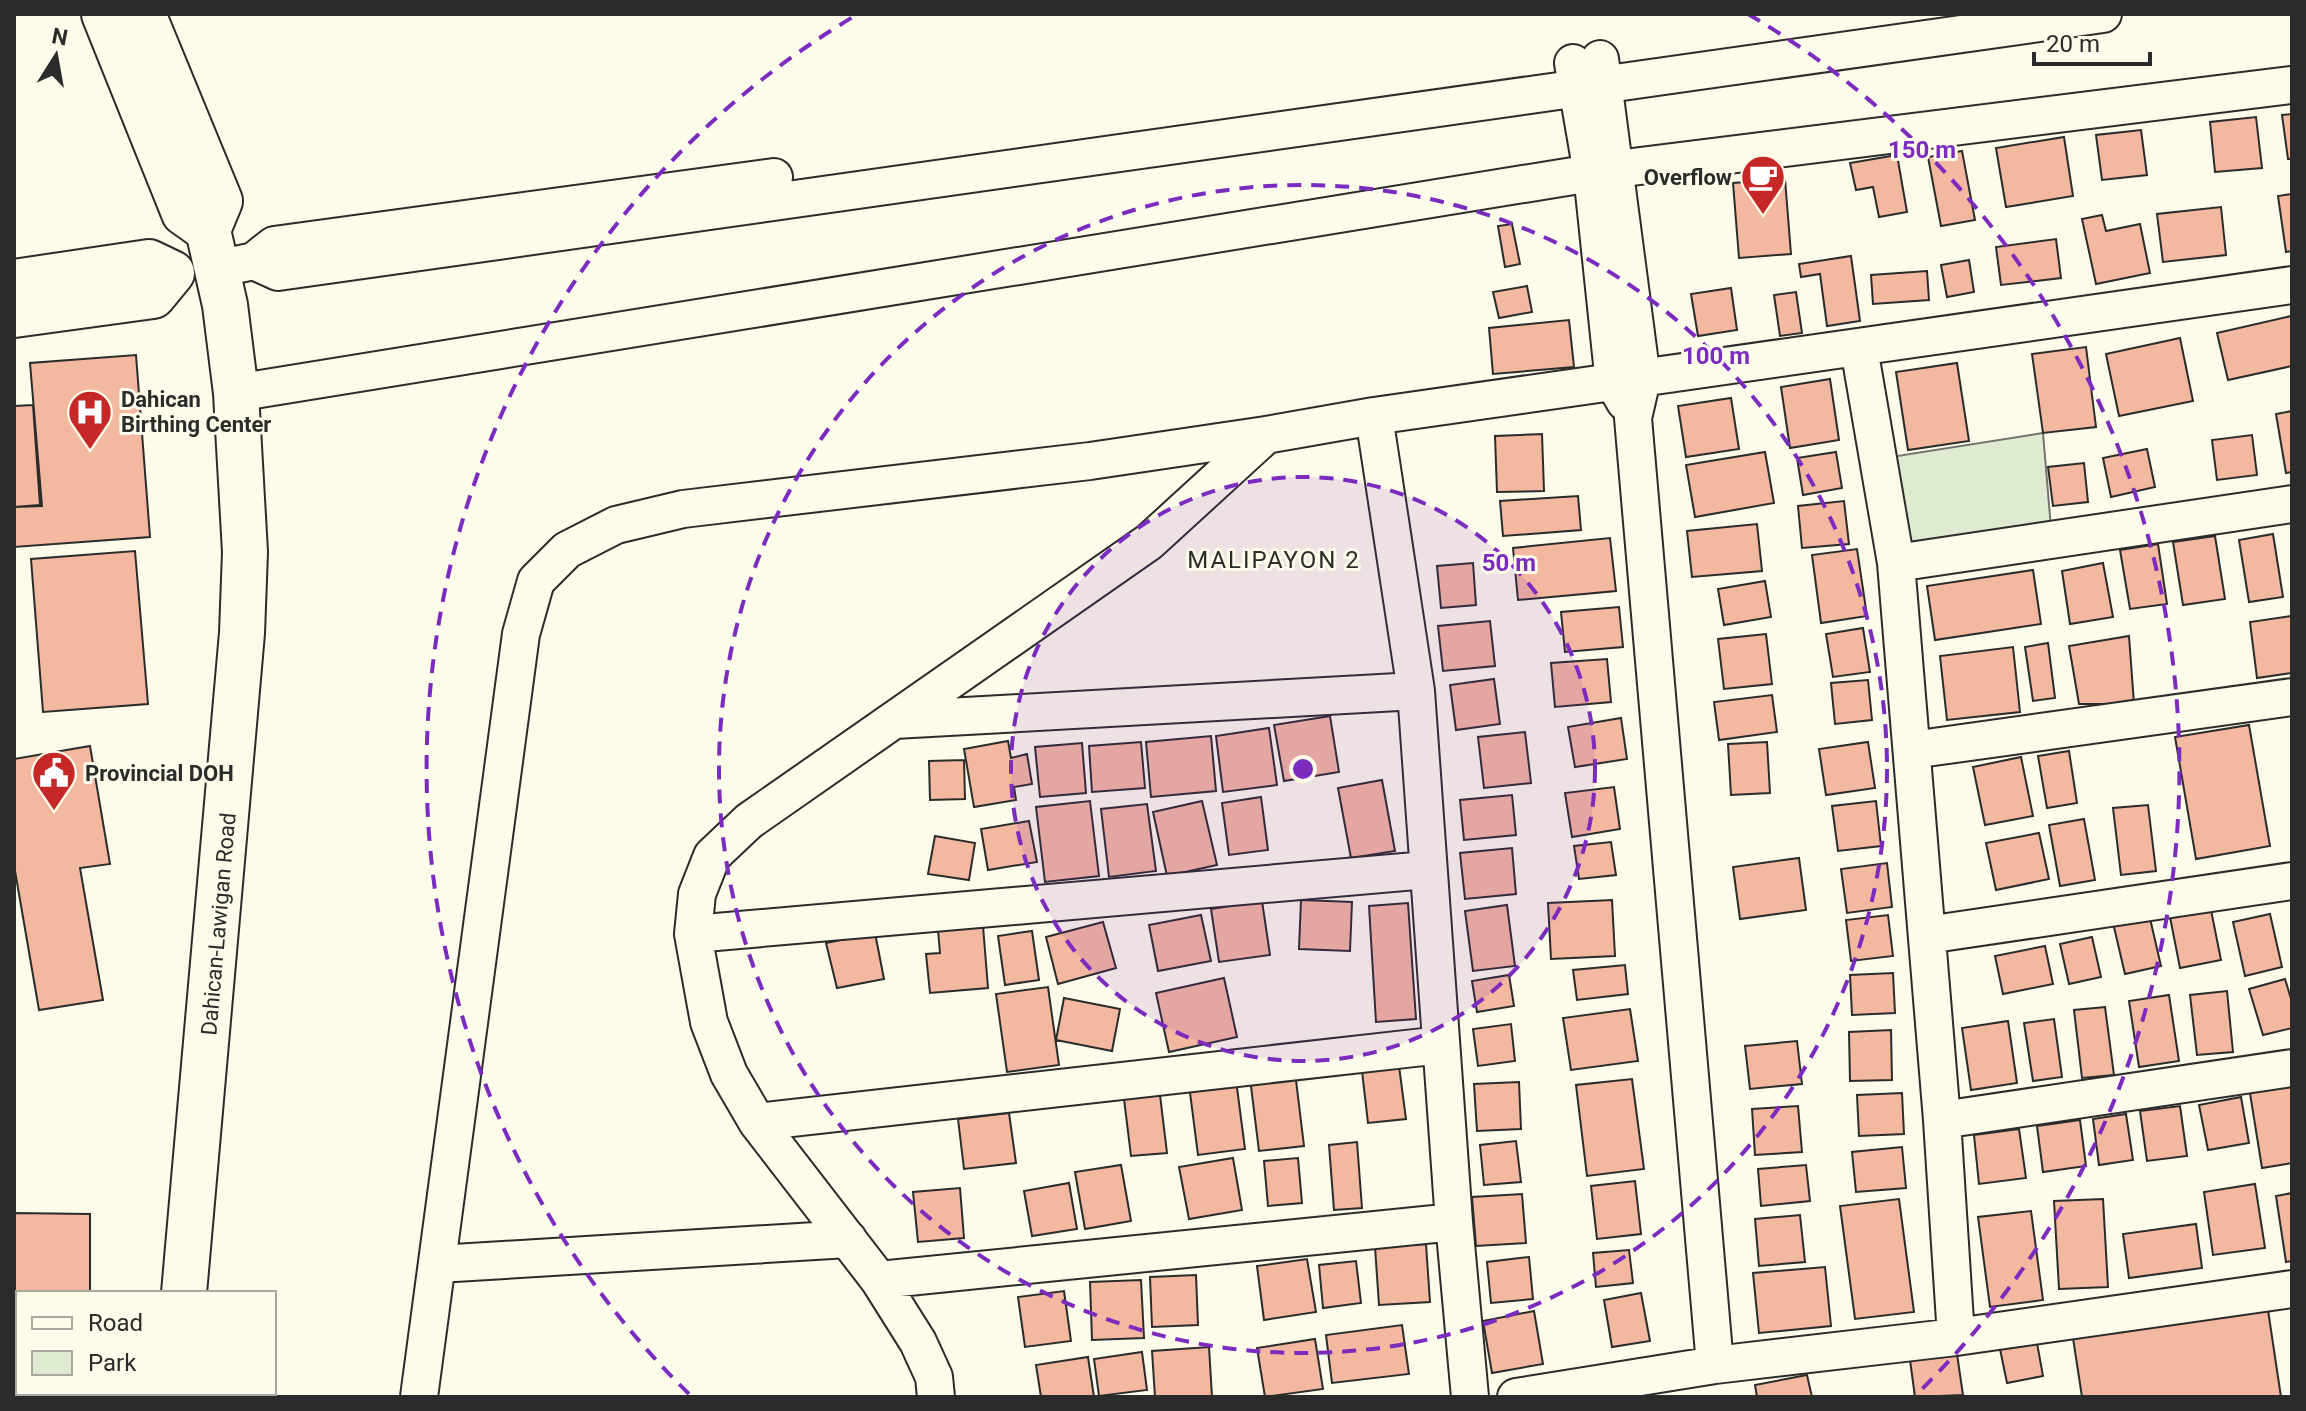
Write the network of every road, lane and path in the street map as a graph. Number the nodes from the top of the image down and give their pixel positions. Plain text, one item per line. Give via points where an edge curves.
1 (104, 14) edge
2 (143, 14) edge
3 (1928, 14) edge
4 (2103, 14) edge
5 (1589, 72) junction
6 (2290, 85) dead end
7 (1604, 171) junction
8 (226, 253) junction
9 (172, 273) junction
10 (14, 282) edge
11 (2292, 285) edge
12 (14, 315) edge
13 (1859, 348) junction
14 (1628, 381) junction
15 (236, 393) junction
16 (1374, 416) junction
17 (1266, 435) junction
18 (2292, 504) edge
19 (1896, 563) junction
20 (1416, 691) junction
21 (2292, 697) edge
22 (894, 720) junction
23 (1912, 750) junction
24 (1427, 870) junction
25 (2292, 881) edge
26 (693, 934) junction
27 (1927, 935) junction
28 (1441, 1045) junction
29 (2292, 1068) edge
30 (1942, 1120) junction
31 (757, 1122) junction
32 (1454, 1222) junction
33 (848, 1239) junction
34 (438, 1264) junction
35 (879, 1280) junction
36 (2292, 1289) edge
37 (184, 1291) edge
38 (1956, 1337) junction
39 (1715, 1365) junction
40 (419, 1397) edge
41 (936, 1397) edge
42 (1470, 1397) edge
43 (1516, 1397) edge

1 - 8 main road via 184,213
2 - 8 main road, Dahican-Lawigan Road via 220,201
3 - 5 street
4 - 5 street
5 - 7 street
5 - 8 street via 1313,104
6 - 7 street
7 - 14 street
7 - 15 street
8 - 9 main road
8 - 15 main road, Dahican-Lawigan Road via 225,305
9 - 10 main road via 149,262
9 - 12 main road via 153,296
11 - 13 street
13 - 14 street
13 - 19 street
14 - 16 street
14 - 39 street
15 - 37 main road, Dahican-Lawigan Road via 245,552 242,633
16 - 17 street
16 - 20 street
17 - 22 street via 1149,542
17 - 34 street via 683,509 616,525 567,550 536,581 521,634
18 - 19 street
19 - 23 street
20 - 22 street
20 - 24 street
21 - 23 street
22 - 26 street via 749,821 712,856 697,894
23 - 27 street
24 - 26 street
24 - 28 street
25 - 27 street
26 - 31 street via 709,1022 729,1074
27 - 30 street
28 - 31 street
28 - 32 street
29 - 30 street
30 - 38 street
31 - 33 street
32 - 35 street
32 - 42 street
33 - 34 street
33 - 35 street
34 - 40 street
35 - 41 street via 918,1342 934,1377
36 - 38 street
38 - 39 street
39 - 43 street

